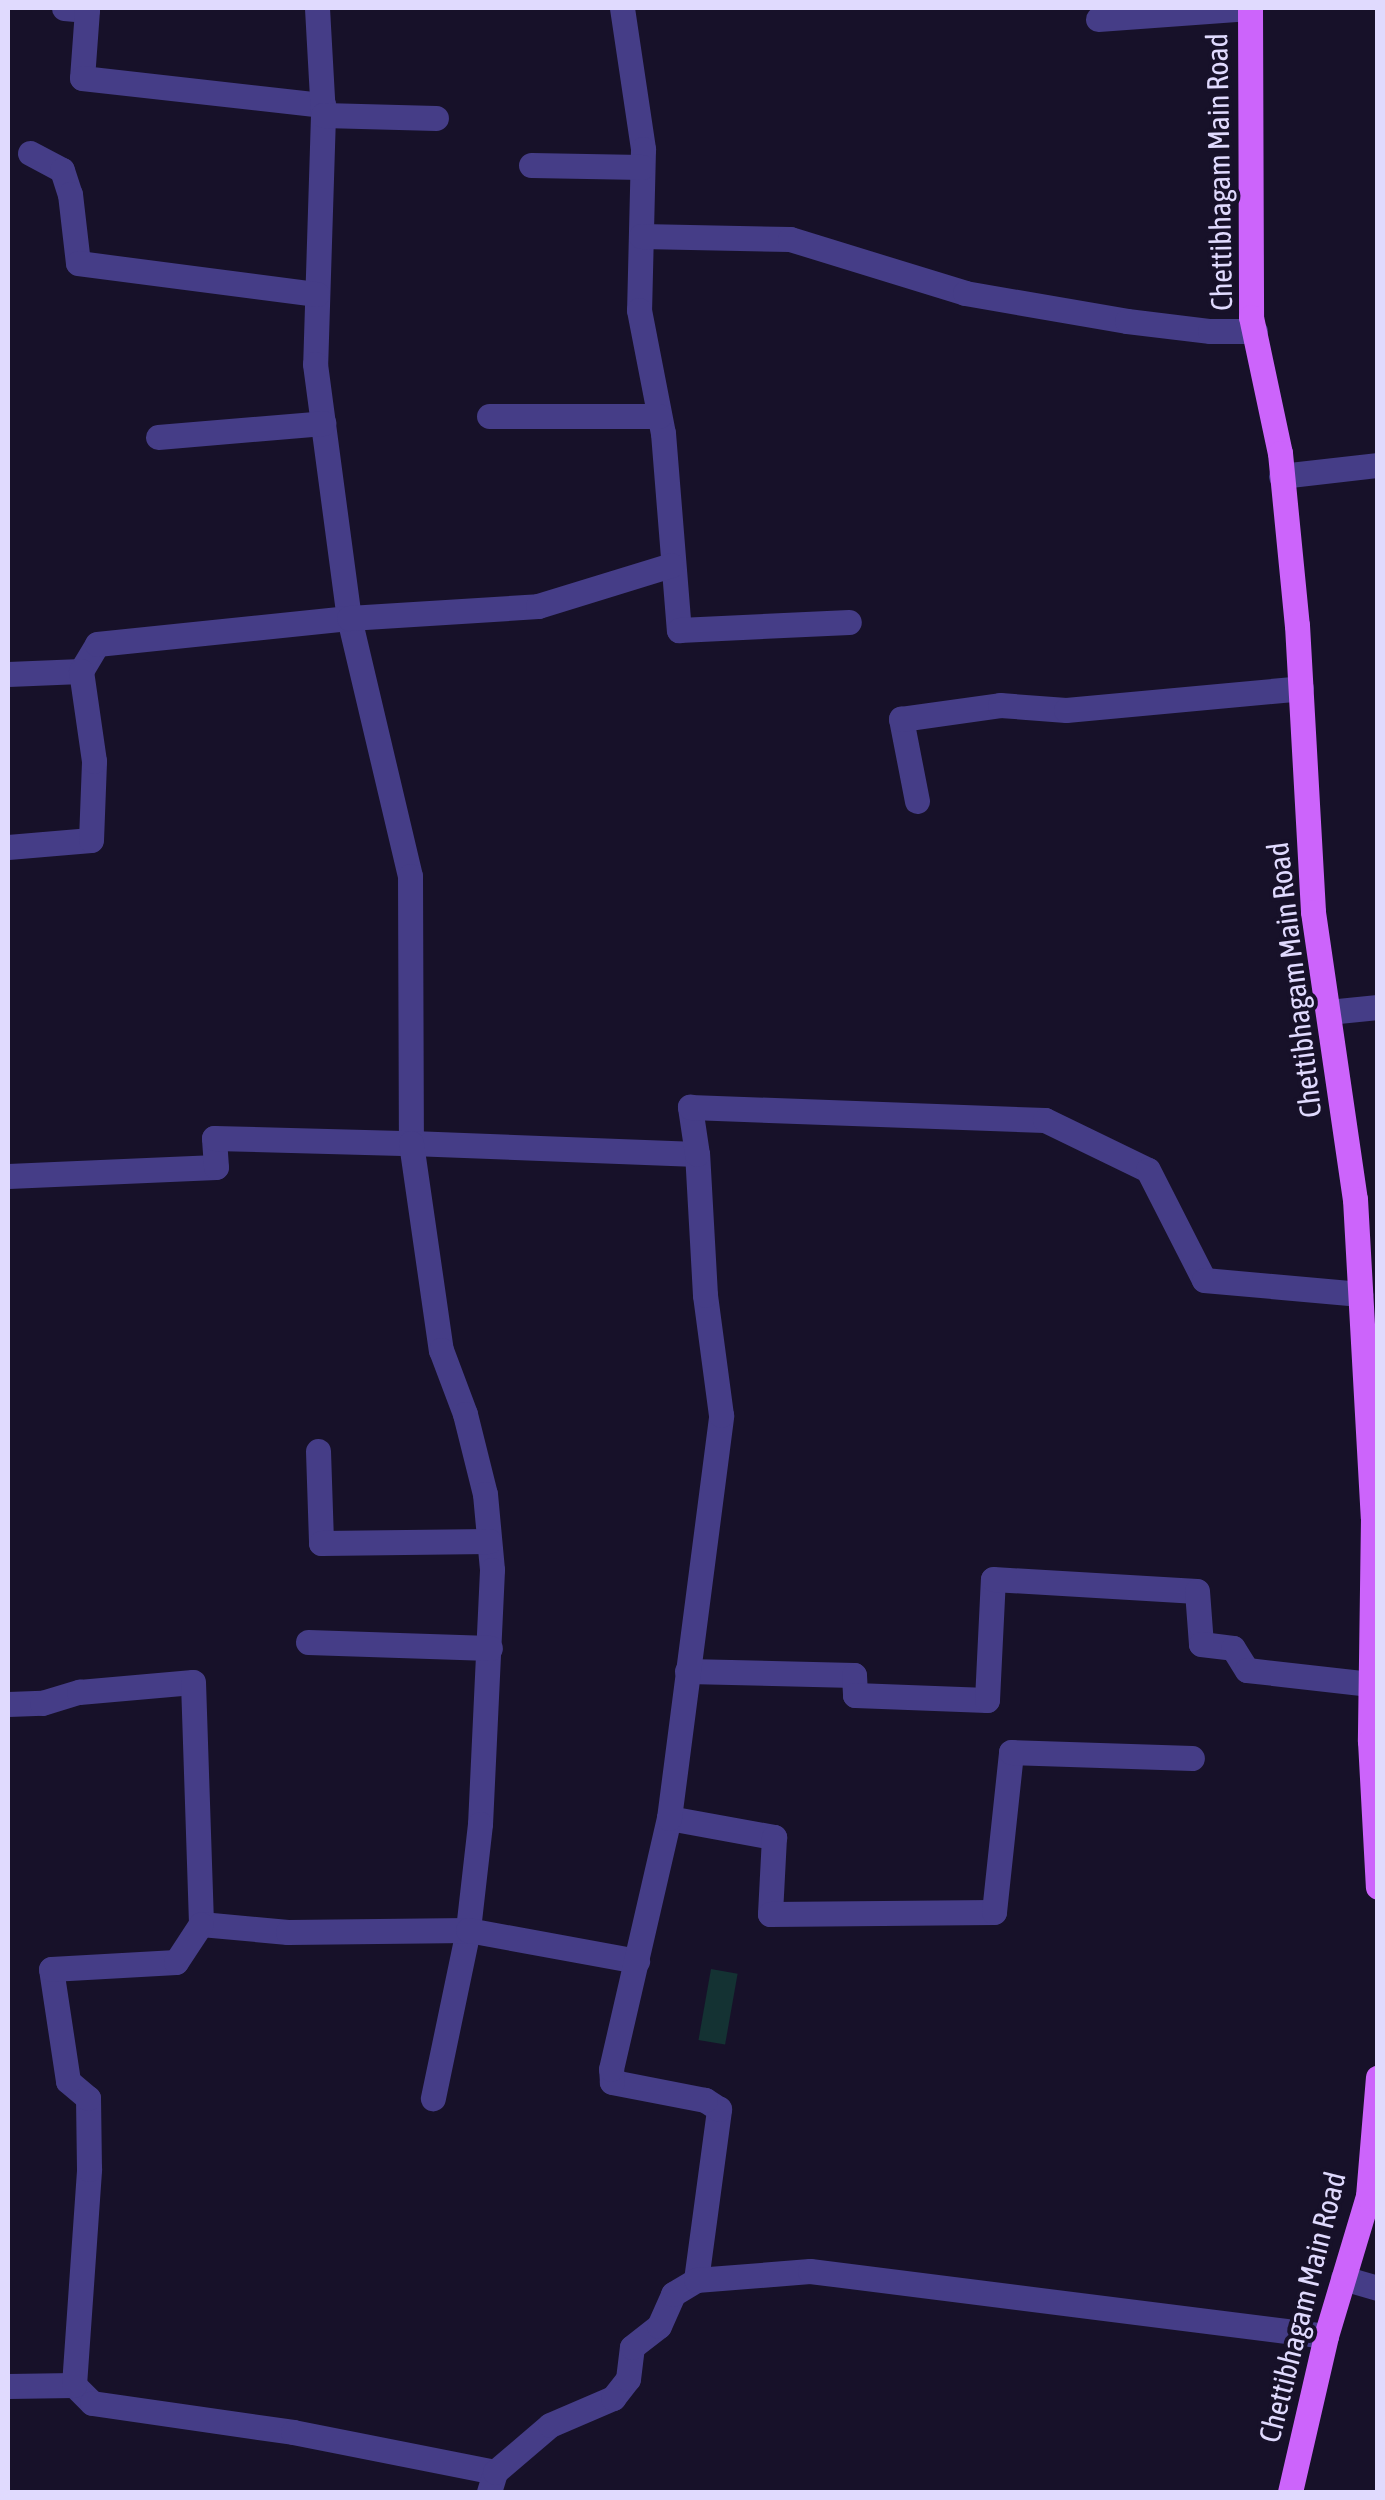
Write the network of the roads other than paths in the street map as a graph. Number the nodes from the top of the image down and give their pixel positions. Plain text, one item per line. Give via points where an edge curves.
1 (64, 8) edge
2 (318, 8) edge
3 (622, 8) edge
4 (1250, 8) edge
5 (1098, 19) dead end
6 (323, 110) junction
7 (436, 118) dead end
8 (30, 153) dead end
9 (530, 166) dead end
10 (642, 167) junction
11 (641, 236) junction
12 (317, 294) junction
13 (1254, 331) junction
14 (489, 416) dead end
15 (659, 416) junction
16 (323, 423) junction
17 (158, 437) dead end
18 (1378, 465) edge
19 (1281, 476) junction
20 (671, 564) junction
21 (349, 618) junction
22 (849, 622) dead end
23 (81, 672) junction
24 (8, 674) edge
25 (1301, 688) junction
26 (917, 801) dead end
27 (8, 848) edge
28 (1378, 1007) edge
29 (1328, 1012) junction
30 (411, 1143) junction
31 (698, 1154) junction
32 (8, 1176) edge
33 (1360, 1294) junction
34 (318, 1450) dead end
35 (1375, 1517) edge
36 (490, 1541) junction
37 (308, 1642) dead end
38 (490, 1648) junction
39 (687, 1671) junction
40 (1370, 1684) junction
41 (8, 1704) edge
42 (1192, 1758) dead end
43 (669, 1818) junction
44 (1378, 1888) edge
45 (201, 1924) junction
46 (468, 1930) junction
47 (637, 1962) junction
48 (1378, 2077) edge
49 (433, 2098) dead end
50 (1343, 2278) junction
51 (696, 2280) junction
52 (1378, 2288) edge
53 (1326, 2336) junction
54 (74, 2385) junction
55 (8, 2386) edge
56 (492, 2482) edge
57 (1290, 2492) edge

1 - 6 street via 87,10 82,78
2 - 6 street
3 - 10 street
4 - 5 street
4 - 13 main road, Chettibhagam Main Road
6 - 7 street
6 - 12 street
8 - 12 street via 62,170 78,262
9 - 10 street
10 - 11 street
11 - 13 street via 790,239 964,292 1210,332
11 - 15 street via 639,310
12 - 16 street via 315,364
13 - 19 main road, Chettibhagam Main Road
14 - 15 street
15 - 20 street
16 - 17 street
16 - 21 street
18 - 19 street
19 - 25 main road, Chettibhagam Main Road
20 - 21 street via 538,606
20 - 22 street via 680,630
21 - 23 street via 97,644
21 - 30 street via 410,876
23 - 24 street
23 - 27 street via 94,761 91,840
25 - 26 street via 1066,710 1000,704 901,719
25 - 29 main road, Chettibhagam Main Road via 1313,912
28 - 29 street
29 - 33 main road, Chettibhagam Main Road via 1355,1199
30 - 31 street
30 - 32 street via 214,1138 216,1166
30 - 36 street via 441,1350 466,1414
31 - 33 street via 690,1107 1044,1120 1148,1170 1204,1280
31 - 39 street via 705,1295 721,1415
33 - 35 main road, Chettibhagam Main Road
34 - 36 street via 322,1543
35 - 40 main road, Chettibhagam Main Road
36 - 38 street
37 - 38 street
38 - 46 street
39 - 40 street via 854,1675 854,1695 987,1700 993,1579 1198,1591 1201,1644 1233,1648 1247,1670
39 - 43 street
40 - 44 main road, Chettibhagam Main Road
41 - 45 street via 193,1682
42 - 43 street via 1011,1752 994,1912 770,1914 774,1837
43 - 47 street
45 - 46 street via 288,1932
45 - 54 street via 176,1962 52,1969 68,2081 88,2098
46 - 47 street
46 - 49 street
47 - 51 street via 612,2082 704,2100 719,2110
48 - 50 main road, Chettibhagam Main Road via 1368,2196
50 - 52 street
50 - 53 main road, Chettibhagam Main Road
51 - 53 street via 810,2271
51 - 56 street via 672,2294 660,2326 632,2347 628,2379 613,2398 550,2425
53 - 57 main road, Chettibhagam Main Road
54 - 55 street
54 - 56 street via 92,2402 293,2432

